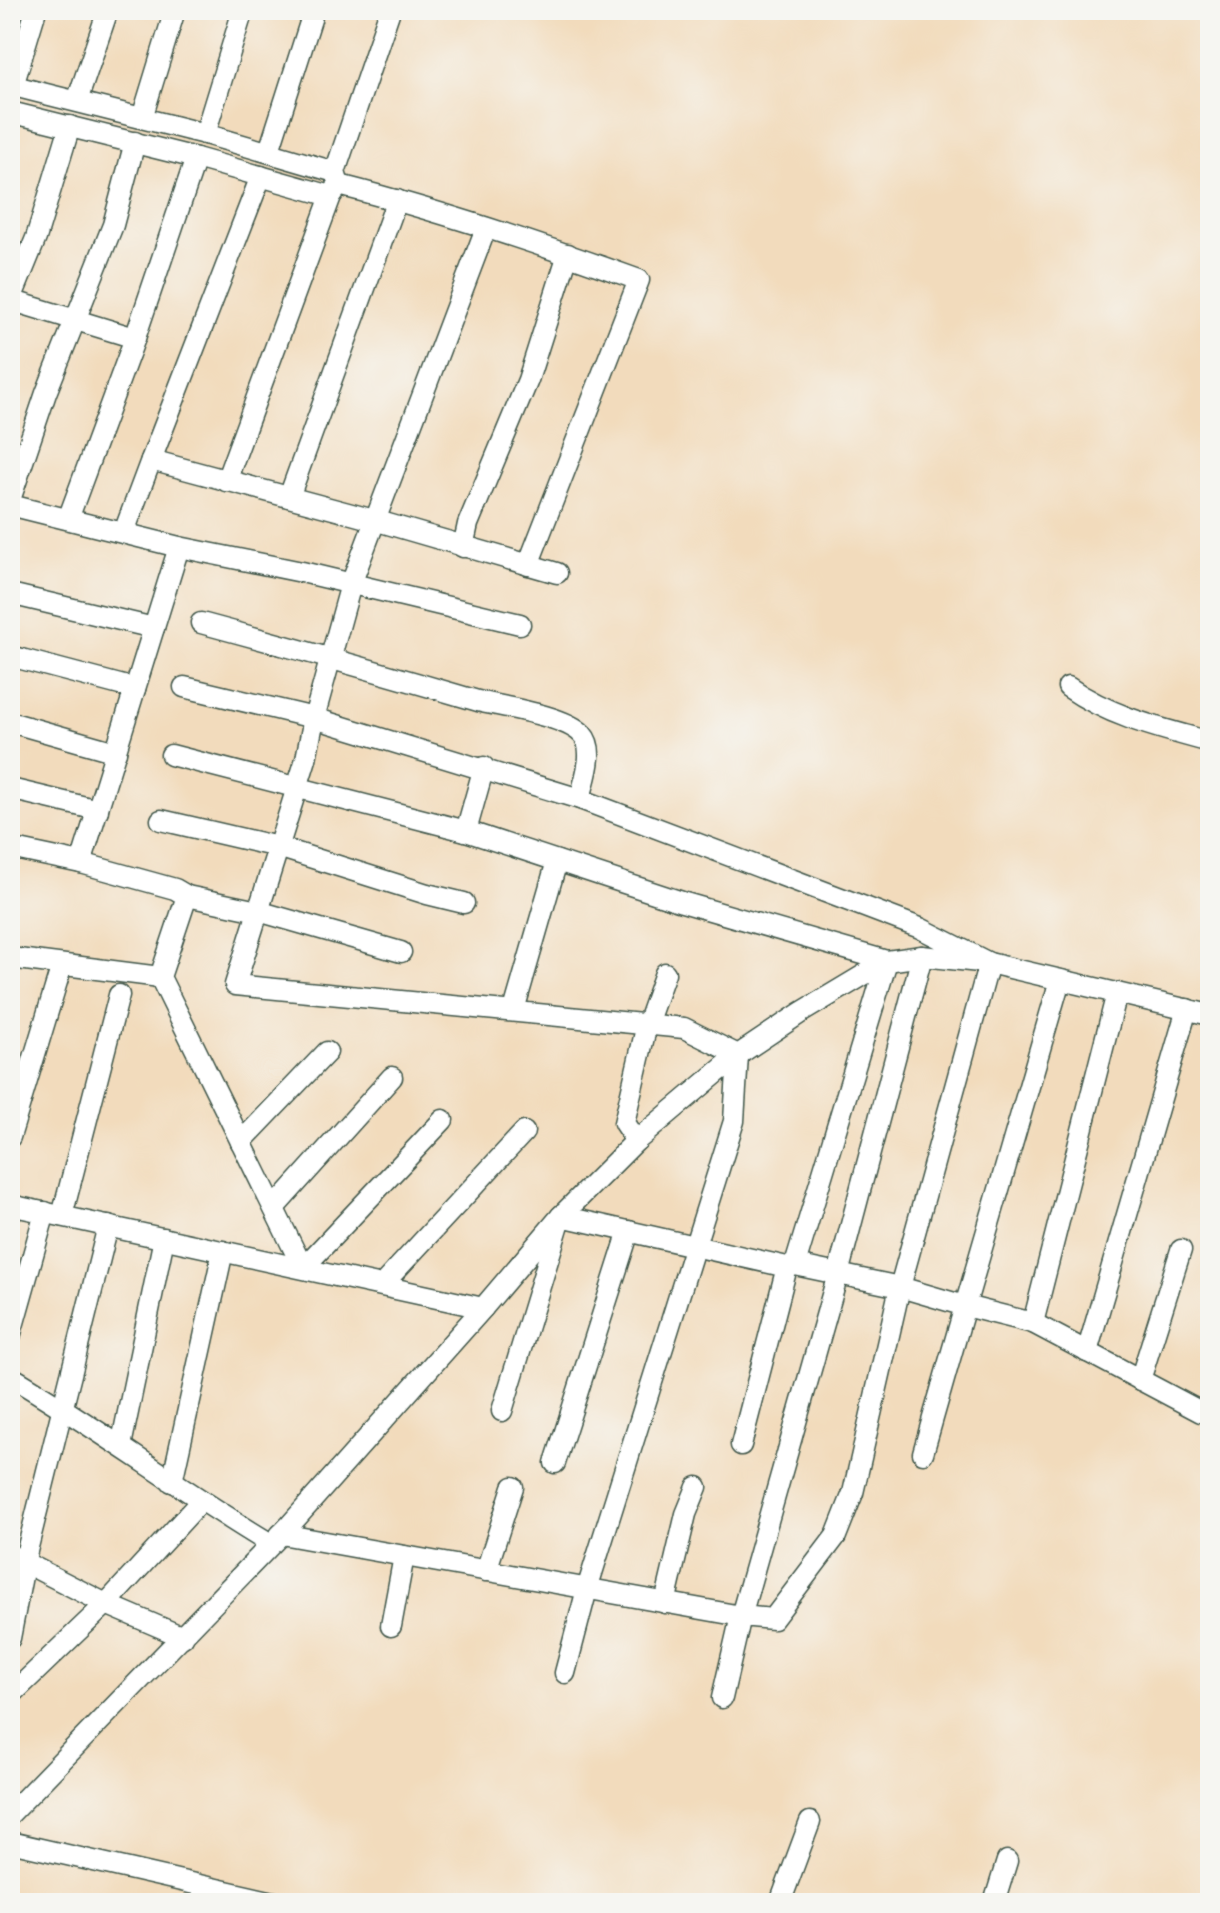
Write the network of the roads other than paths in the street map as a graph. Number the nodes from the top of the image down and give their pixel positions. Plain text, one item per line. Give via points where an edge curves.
1 (36, 10) edge
2 (108, 10) edge
3 (175, 10) edge
4 (243, 10) edge
5 (314, 10) edge
6 (390, 10) edge
7 (12, 85) edge
8 (77, 101) junction
9 (10, 112) edge
10 (142, 118) junction
11 (70, 126) junction
12 (205, 134) junction
13 (135, 142) junction
14 (269, 151) junction
15 (196, 158) junction
16 (261, 176) junction
17 (335, 184) junction
18 (397, 200) junction
19 (486, 228) junction
20 (568, 254) junction
21 (10, 301) edge
22 (76, 319) junction
23 (135, 338) junction
24 (151, 460) junction
25 (226, 481) junction
26 (289, 497) junction
27 (10, 502) edge
28 (68, 519) junction
29 (374, 520) junction
30 (124, 532) junction
31 (179, 547) junction
32 (463, 547) junction
33 (528, 565) junction
34 (557, 573) dead end
35 (351, 584) junction
36 (10, 594) edge
37 (201, 623) dead end
38 (520, 624) dead end
39 (154, 628) junction
40 (10, 656) edge
41 (332, 659) junction
42 (184, 687) dead end
43 (1068, 687) dead end
44 (135, 689) junction
45 (314, 718) junction
46 (10, 722) edge
47 (1210, 742) edge
48 (116, 752) junction
49 (171, 755) dead end
50 (484, 767) junction
51 (296, 785) junction
52 (10, 789) edge
53 (580, 799) junction
54 (98, 810) junction
55 (161, 820) dead end
56 (466, 831) junction
57 (278, 847) junction
58 (10, 848) edge
59 (557, 861) junction
60 (81, 863) junction
61 (187, 896) junction
62 (464, 903) dead end
63 (258, 911) junction
64 (401, 952) dead end
65 (922, 956) junction
66 (10, 958) edge
67 (887, 961) junction
68 (989, 963) junction
69 (62, 965) junction
70 (665, 973) dead end
71 (160, 977) junction
72 (1060, 980) junction
73 (1117, 993) junction
74 (119, 995) dead end
75 (1187, 1009) junction
76 (514, 1010) junction
77 (1210, 1015) edge
78 (647, 1024) junction
79 (327, 1052) dead end
80 (738, 1055) junction
81 (392, 1077) dead end
82 (443, 1120) dead end
83 (524, 1132) dead end
84 (10, 1137) edge
85 (636, 1141) junction
86 (241, 1142) junction
87 (10, 1205) edge
88 (274, 1208) junction
89 (53, 1214) junction
90 (561, 1216) junction
91 (108, 1226) junction
92 (629, 1231) junction
93 (164, 1238) junction
94 (696, 1246) junction
95 (1181, 1250) dead end
96 (223, 1251) junction
97 (791, 1266) junction
98 (303, 1268) junction
99 (838, 1274) junction
100 (382, 1285) junction
101 (900, 1287) junction
102 (965, 1306) junction
103 (483, 1308) junction
104 (1033, 1323) junction
105 (10, 1337) edge
106 (1087, 1352) junction
107 (10, 1376) edge
108 (1140, 1380) junction
109 (62, 1407) junction
110 (502, 1411) dead end
111 (1201, 1412) dead end
112 (741, 1445) dead end
113 (121, 1446) junction
114 (923, 1453) dead end
115 (555, 1463) dead end
116 (172, 1482) junction
117 (513, 1487) dead end
118 (697, 1487) dead end
119 (200, 1502) junction
120 (276, 1539) junction
121 (404, 1556) junction
122 (18, 1558) edge
123 (486, 1571) junction
124 (587, 1589) junction
125 (665, 1603) junction
126 (106, 1604) junction
127 (741, 1616) junction
128 (391, 1626) dead end
129 (183, 1637) junction
130 (10, 1638) edge
131 (565, 1673) dead end
132 (10, 1696) edge
133 (722, 1698) dead end
134 (10, 1814) edge
135 (810, 1822) dead end
136 (10, 1842) edge
137 (1007, 1861) dead end
138 (278, 1903) edge
139 (780, 1903) edge
140 (994, 1903) edge

1 - 7 street
2 - 8 street
3 - 10 street
4 - 12 street
5 - 14 street
6 - 17 street
7 - 8 street
8 - 10 street
9 - 11 street
10 - 12 street
11 - 13 street
11 - 21 street via 36,238
12 - 14 street
13 - 15 street
13 - 22 street via 113,225
14 - 17 street
15 - 16 street
15 - 23 street
16 - 17 street
16 - 24 street
17 - 18 street
17 - 25 street
18 - 19 street
18 - 26 street
19 - 20 street
19 - 29 street
20 - 32 street via 528,380
20 - 33 street via 639,280
21 - 22 street
22 - 23 street
22 - 27 street
23 - 28 street
24 - 25 street
24 - 30 street
25 - 26 street
26 - 29 street
27 - 28 street
28 - 30 street
29 - 32 street
29 - 35 street
30 - 31 street
31 - 35 street
31 - 39 street
32 - 33 street
33 - 34 street
35 - 38 street
35 - 41 street
36 - 39 street
37 - 41 street
39 - 44 street
40 - 44 street
41 - 45 street
41 - 53 street via 542,716 581,732 589,755
42 - 45 street
43 - 47 street via 1093,705
44 - 48 street
45 - 50 street
45 - 51 street
46 - 48 street
48 - 54 street
49 - 51 street
50 - 53 street
50 - 56 street
51 - 56 street
51 - 57 street
52 - 54 street
53 - 68 street via 920,928
54 - 60 street
55 - 57 street
56 - 59 street
57 - 62 street
57 - 63 street
58 - 60 street
59 - 67 street
59 - 76 street
60 - 61 street
61 - 63 street
61 - 71 street
63 - 64 street
63 - 76 street via 235,985
65 - 67 street
65 - 68 street
65 - 99 street
66 - 69 street
67 - 80 street
67 - 97 street
68 - 72 street
68 - 101 street
69 - 71 street
69 - 84 street
70 - 78 street
71 - 86 street
72 - 73 street
72 - 102 street
73 - 75 street
73 - 104 street
74 - 89 street
75 - 77 street
75 - 106 street
76 - 78 street
78 - 80 street via 684,1028
78 - 85 street via 624,1123
79 - 86 street
80 - 85 street
80 - 94 street via 734,1121
81 - 88 street
82 - 98 street
83 - 100 street
85 - 90 street
86 - 88 street
87 - 89 street
88 - 98 street
89 - 91 street
89 - 105 street
90 - 92 street
90 - 103 street
90 - 110 street
91 - 93 street
91 - 109 street
92 - 94 street
92 - 115 street
93 - 96 street
93 - 113 street
94 - 97 street
94 - 124 street
95 - 108 street
96 - 98 street
96 - 116 street
97 - 99 street
97 - 112 street
98 - 100 street
99 - 101 street
99 - 127 street
100 - 103 street
101 - 102 street
101 - 127 street via 853,1493 836,1536 773,1619
102 - 104 street
102 - 114 street
103 - 120 street
104 - 106 street
106 - 108 street
107 - 109 street
108 - 111 street
109 - 113 street
109 - 122 street
113 - 116 street
116 - 119 street
117 - 123 street
118 - 125 street
119 - 120 street
119 - 126 street
120 - 121 street
120 - 129 street
121 - 123 street
121 - 128 street
122 - 126 street
122 - 130 street
123 - 124 street
124 - 125 street
124 - 131 street
125 - 127 street
126 - 129 street
126 - 132 street
127 - 133 street
129 - 134 street
135 - 139 street
136 - 138 street
137 - 140 street

